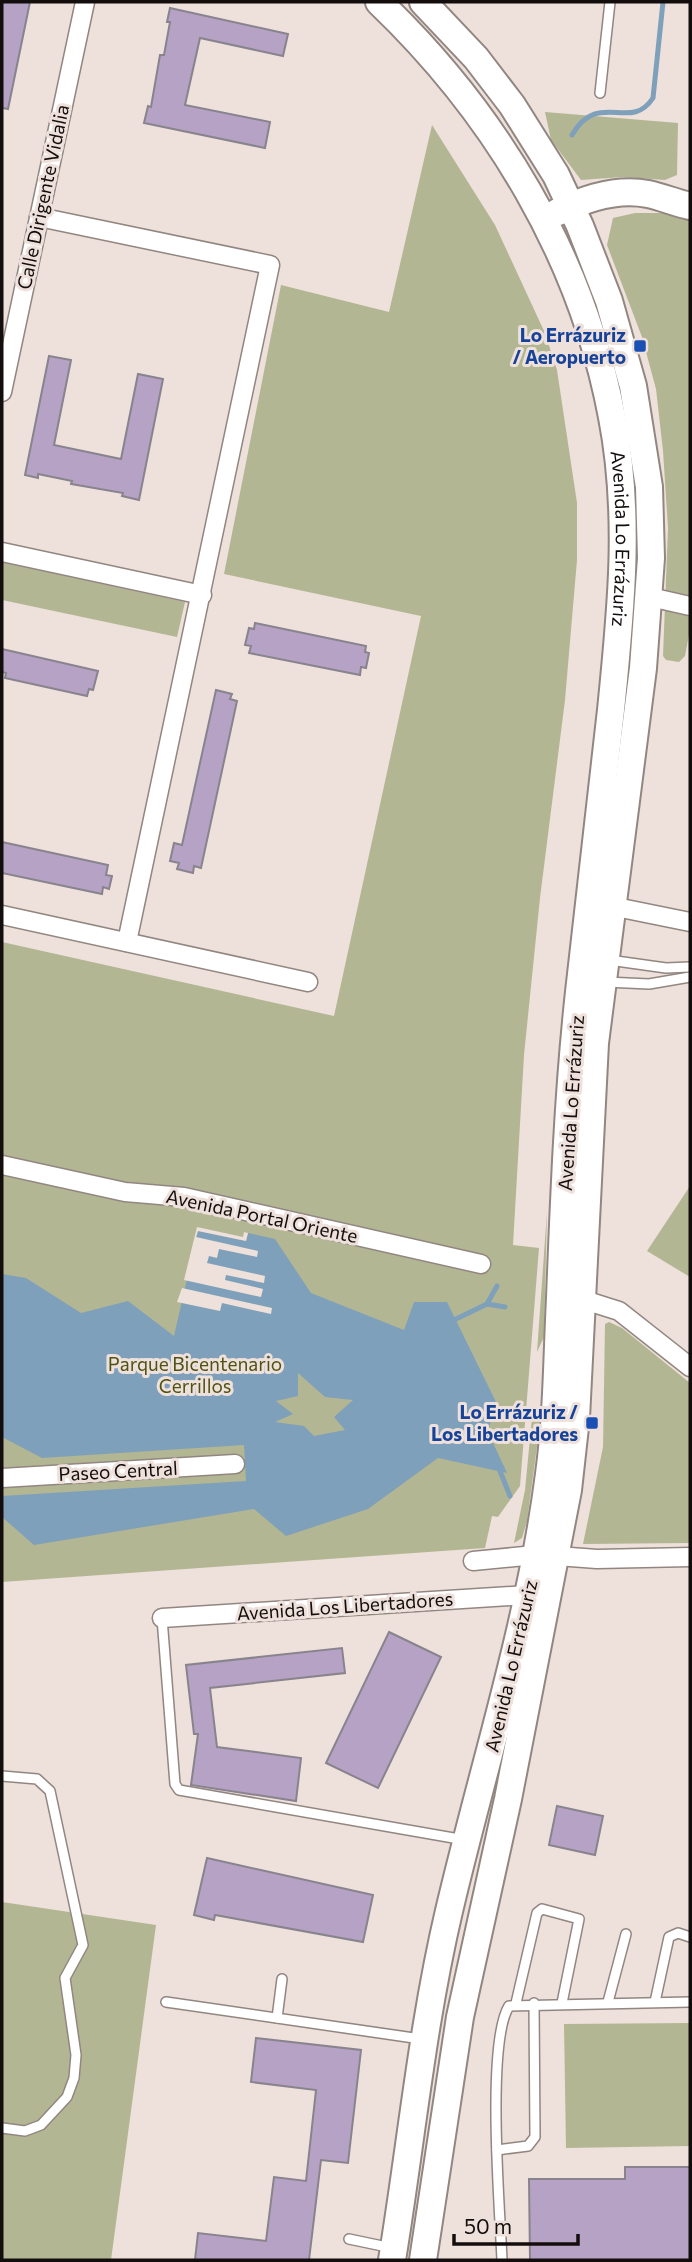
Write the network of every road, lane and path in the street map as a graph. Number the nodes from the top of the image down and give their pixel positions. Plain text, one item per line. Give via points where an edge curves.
1 (85, 2) edge
2 (379, 2) edge
3 (423, 2) edge
4 (610, 2) edge
5 (600, 93) dead end
6 (556, 175) junction
7 (608, 195) junction
8 (662, 200) junction
9 (690, 206) edge
10 (576, 216) junction
11 (39, 217) junction
12 (549, 229) junction
13 (2, 392) edge
14 (2, 552) edge
15 (202, 595) junction
16 (650, 597) junction
17 (690, 606) edge
18 (611, 906) junction
19 (2, 915) edge
20 (690, 922) edge
21 (127, 942) junction
22 (690, 967) edge
23 (603, 970) junction
24 (690, 976) edge
25 (308, 982) dead end
26 (2, 1165) edge
27 (481, 1264) dead end
28 (581, 1299) junction
29 (690, 1367) edge
30 (235, 1464) dead end
31 (2, 1478) edge
32 (546, 1556) junction
33 (690, 1558) edge
34 (473, 1561) dead end
35 (527, 1595) junction
36 (162, 1618) joint
37 (2, 1776) edge
38 (469, 1841) junction
39 (626, 1934) dead end
40 (690, 1937) edge
41 (282, 1979) dead end
42 (608, 2002) junction
43 (655, 2002) junction
44 (690, 2002) edge
45 (166, 2003) dead end
46 (516, 2003) junction
47 (534, 2003) junction
48 (562, 2003) junction
49 (277, 2018) junction
50 (426, 2040) junction
51 (2, 2128) edge
52 (497, 2150) junction
53 (349, 2239) dead end
54 (393, 2254) edge
55 (423, 2260) edge
56 (502, 2260) edge

1 - 11 street, Calle Dirigente Vidalia
2 - 12 main road, Avenida Lo Errázuriz via 466,97
3 - 6 main road, Avenida Lo Errázuriz via 495,81
4 - 5 lane
6 - 7 main road
6 - 10 main road, Avenida Lo Errázuriz
7 - 8 main road via 635,193
7 - 10 main road
8 - 9 main road
8 - 10 main road
10 - 12 main road
10 - 16 main road, Avenida Lo Errázuriz via 618,330 640,420 650,513
11 - 13 street, Calle Dirigente Vidalia
11 - 15 street via 270,265
12 - 32 main road, Avenida Lo Errázuriz via 588,324 608,399 619,461 624,547 571,1086
14 - 15 street
15 - 21 street
16 - 17 street
16 - 18 main road, Avenida Lo Errázuriz
18 - 20 street
18 - 23 main road, Avenida Lo Errázuriz
19 - 21 street
21 - 25 street
22 - 23 lane
23 - 24 lane via 668,983
23 - 28 main road, Avenida Lo Errázuriz
26 - 27 street, Avenida Portal Oriente via 125,1192 184,1197
28 - 29 street via 619,1311
28 - 32 main road, Avenida Lo Errázuriz via 573,1446
30 - 31 street, Paseo Central
32 - 33 street
32 - 34 street
32 - 35 main road, Avenida Lo Errázuriz
32 - 55 main road, Avenida Lo Errázuriz via 508,1799 462,2005
35 - 36 street, Avenida Los Libertadores
35 - 38 main road, Avenida Lo Errázuriz
36 - 38 lane via 179,1790
37 - 51 lane via 37,1779 50,1791 83,1945 65,1978 76,2055 67,2097 41,2125 25,2131
38 - 50 main road, Avenida Lo Errázuriz via 448,1916
39 - 42 lane
40 - 43 lane via 678,1933 669,1937
41 - 49 lane
42 - 43 lane
42 - 48 lane
43 - 44 lane
45 - 49 lane
46 - 47 lane
46 - 48 lane via 537,1913 542,1909 579,1919
46 - 52 lane via 503,2015 497,2060
47 - 48 lane
47 - 52 lane via 535,2137 528,2146
49 - 50 lane
50 - 54 main road, Avenida Lo Errázuriz
52 - 56 lane
53 - 54 lane

